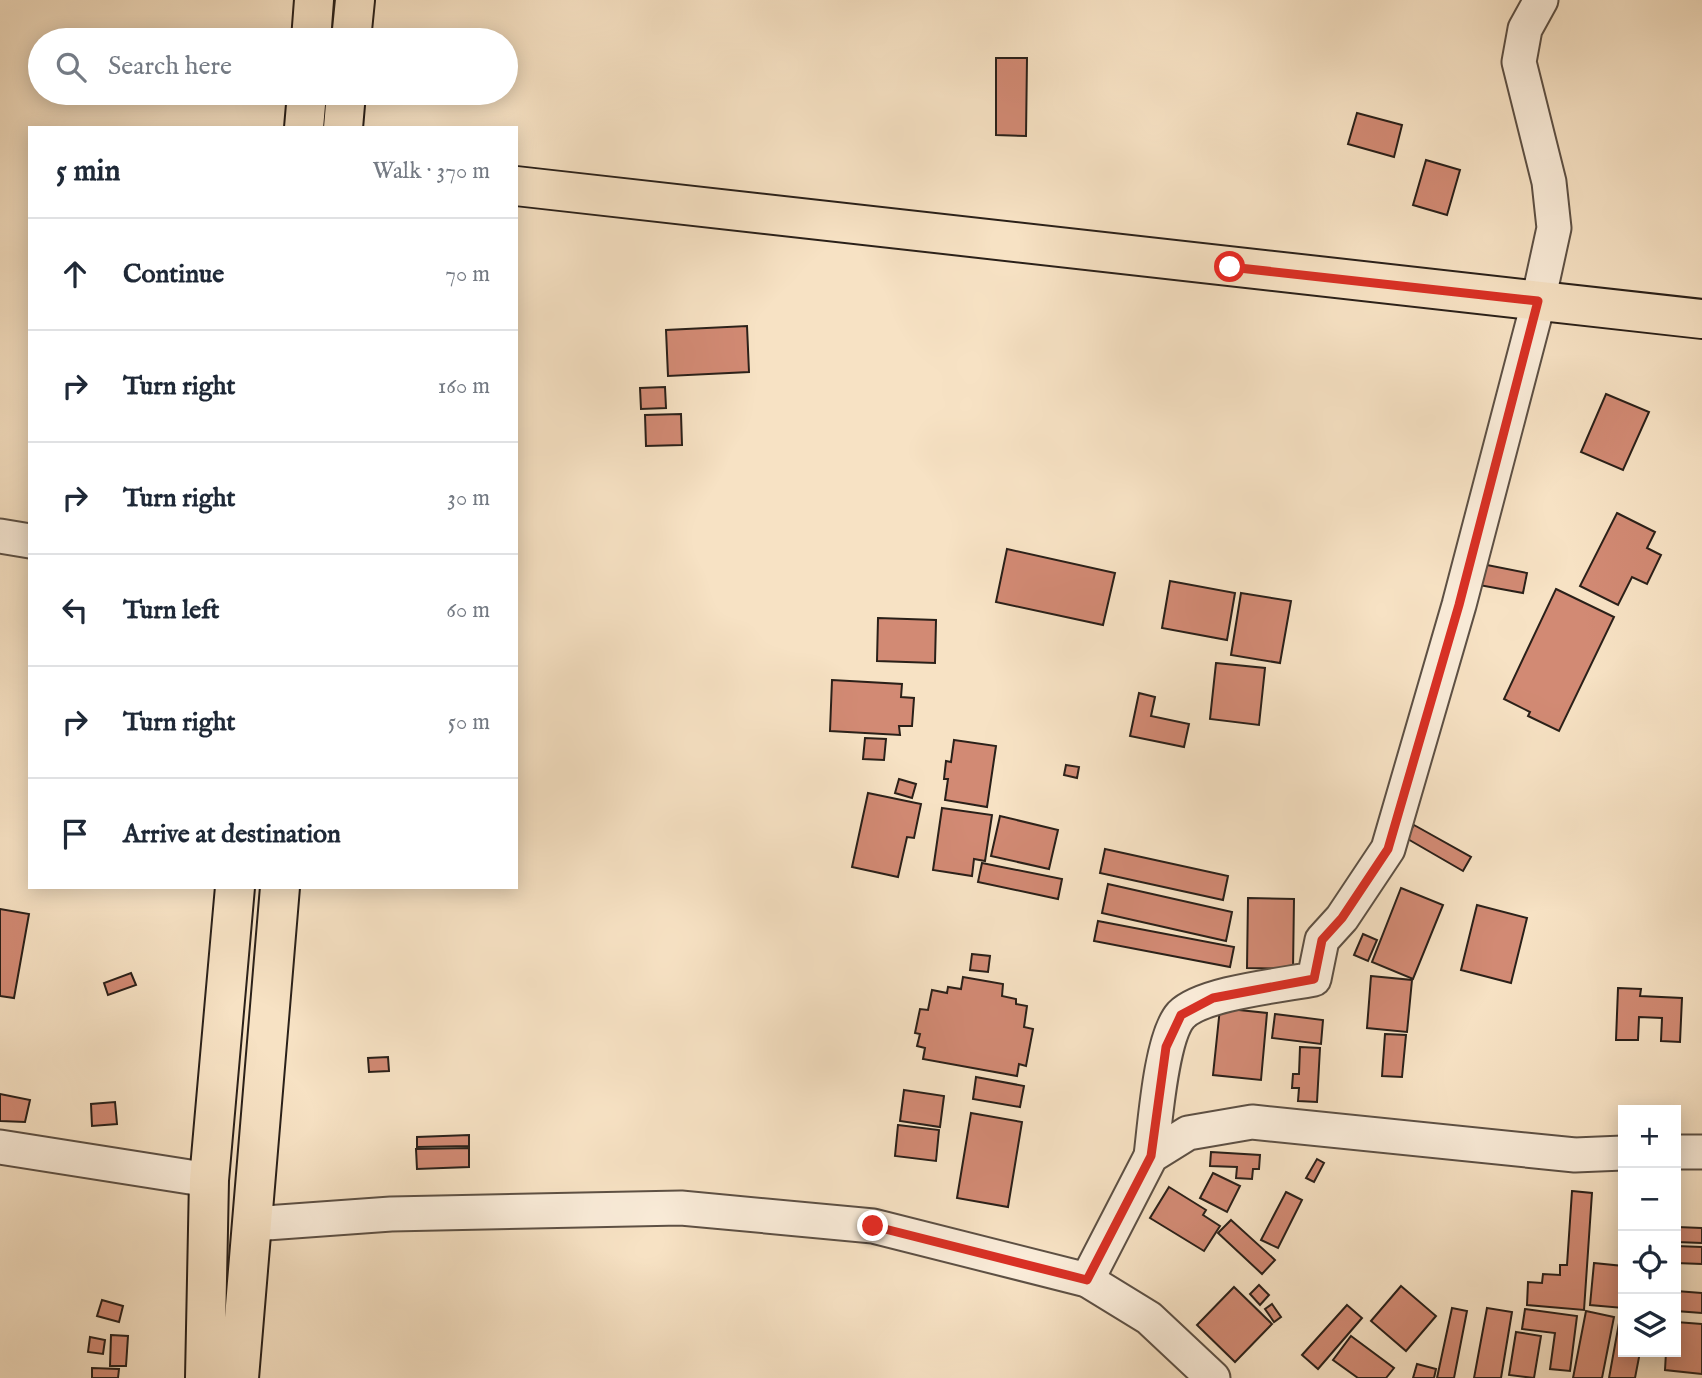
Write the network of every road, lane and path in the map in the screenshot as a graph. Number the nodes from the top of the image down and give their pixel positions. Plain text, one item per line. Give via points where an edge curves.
1 (314, 0) edge
2 (355, 0) edge
3 (1541, 0) edge
4 (312, 28) edge
5 (352, 28) edge
6 (306, 105) edge
7 (345, 105) edge
8 (304, 126) edge
9 (343, 126) edge
10 (518, 186) edge
11 (1538, 301) junction
12 (1702, 318) edge
13 (0, 536) edge
14 (28, 541) edge
15 (235, 889) edge
16 (280, 889) edge
17 (0, 1147) edge
18 (1681, 1152) edge
19 (1702, 1152) edge
20 (1618, 1153) edge
21 (1151, 1156) junction
22 (209, 1180) junction
23 (252, 1224) junction
24 (1087, 1280) junction
25 (205, 1378) edge
26 (239, 1378) edge
27 (1213, 1378) edge

1 - 4 main road
2 - 5 main road
3 - 11 street via 1525,29 1520,62 1549,182 1554,228
6 - 8 main road
7 - 9 main road
10 - 11 main road
11 - 12 main road
11 - 21 street via 1459,605 1388,849 1322,940 1314,979 1213,998 1181,1015 1166,1047
13 - 14 street
15 - 22 main road
16 - 23 main road
17 - 22 street
18 - 19 street
20 - 21 street via 1575,1155 1252,1122 1188,1133
21 - 24 street
22 - 25 main road
23 - 24 street via 391,1214 681,1208 873,1226
23 - 26 main road
24 - 27 street via 1149,1318

